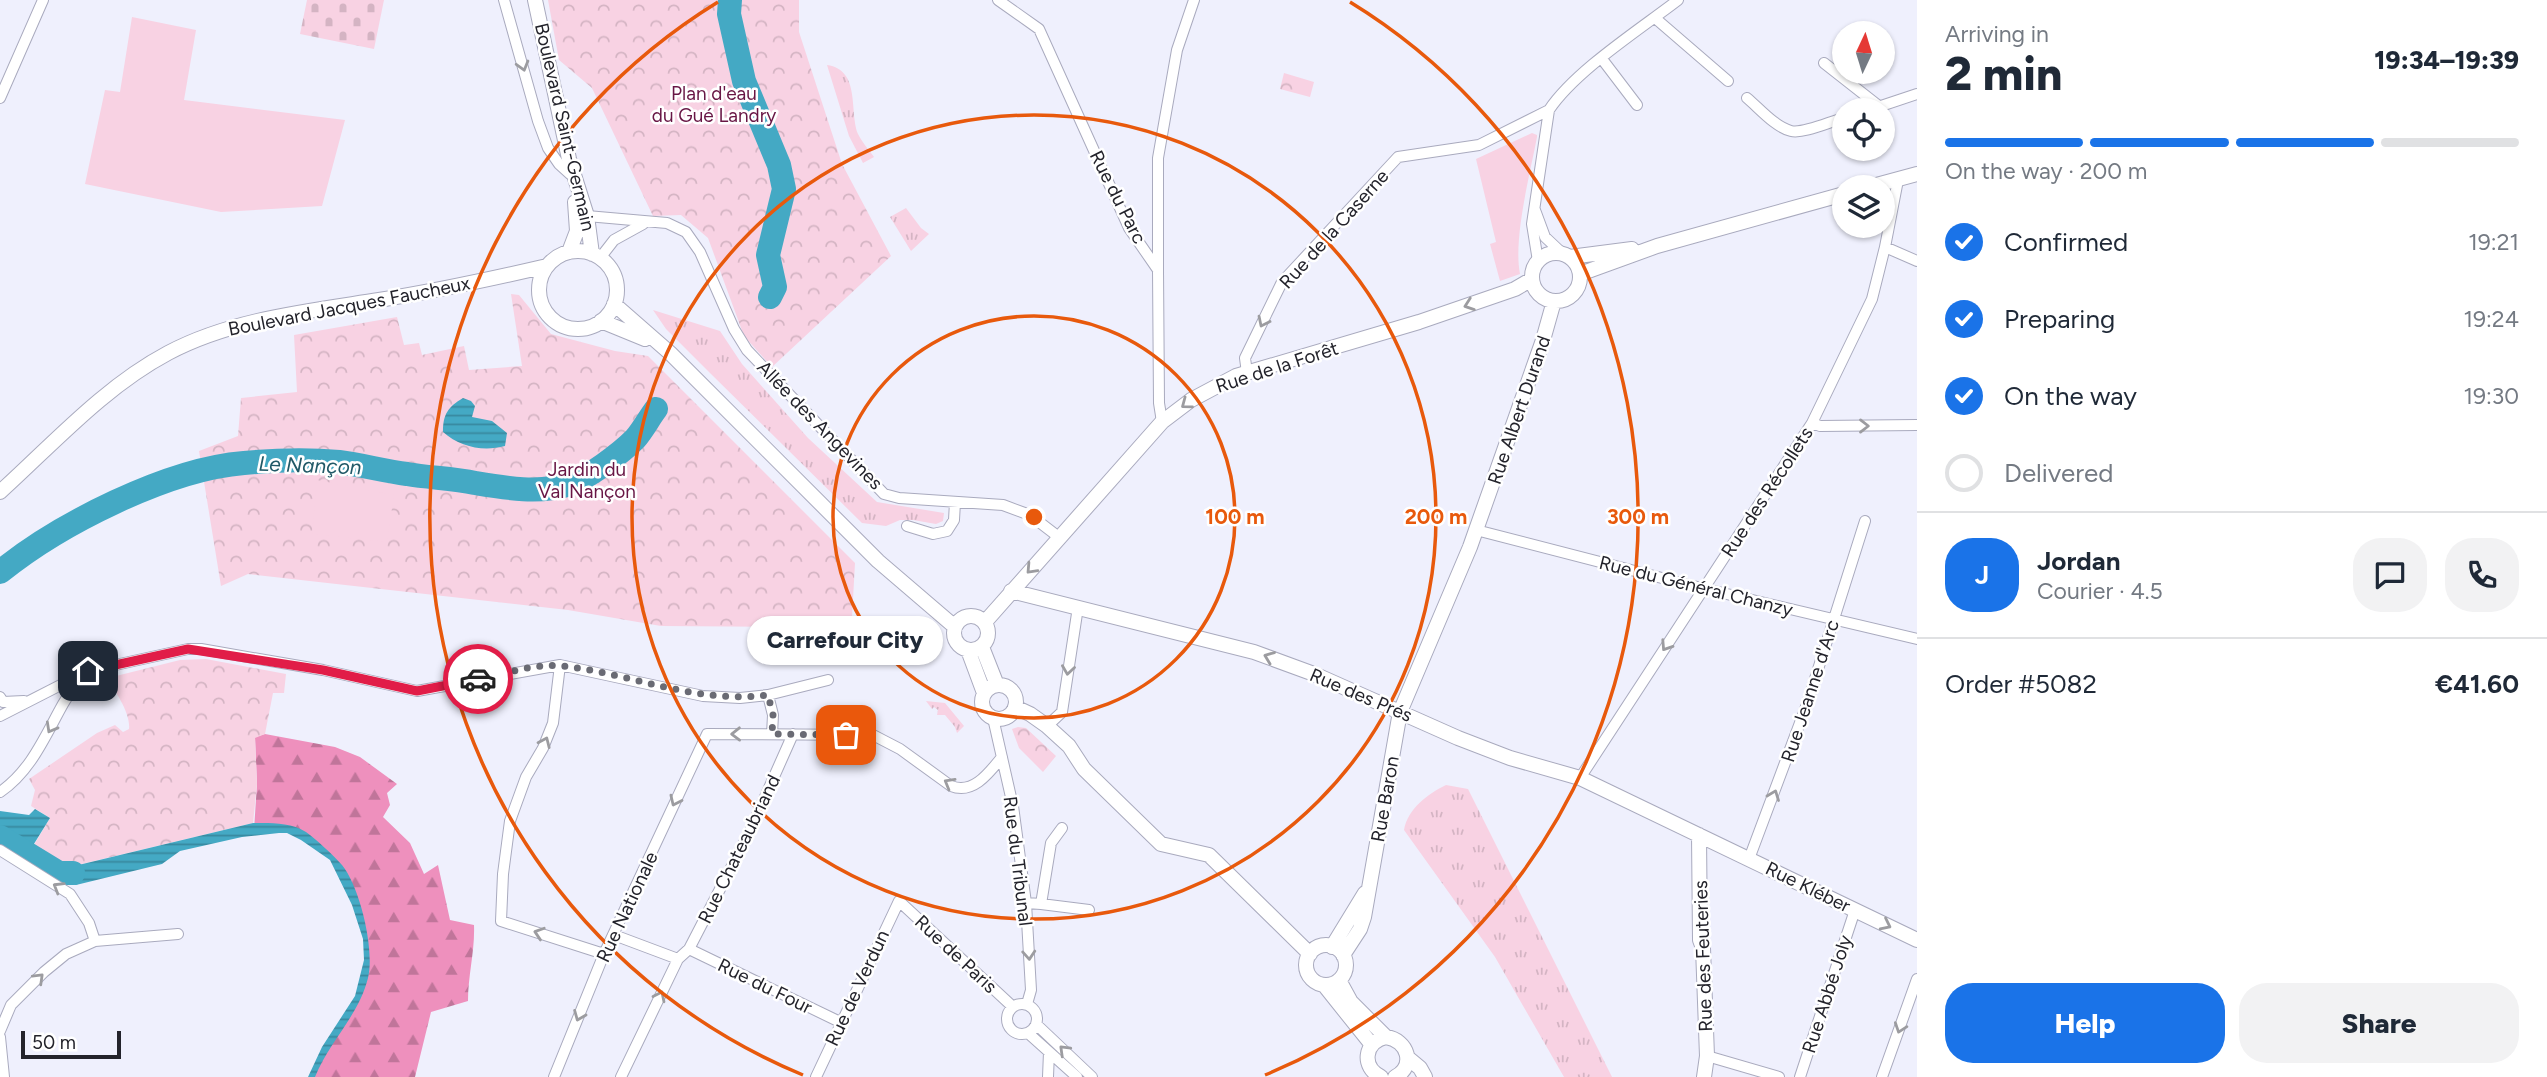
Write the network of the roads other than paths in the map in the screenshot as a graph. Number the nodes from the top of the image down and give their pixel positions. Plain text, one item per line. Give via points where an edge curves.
1 (43, 0) edge
2 (504, 0) edge
3 (535, 0) edge
4 (998, 0) edge
5 (1194, 0) edge
6 (1678, 0) edge
7 (1655, 18) junction
8 (1602, 59) junction
9 (1824, 63) dead end
10 (1728, 81) dead end
11 (1917, 94) edge
12 (1747, 97) dead end
13 (0, 98) edge
14 (1862, 98) edge
15 (1895, 102) edge
16 (1637, 106) dead end
17 (1549, 110) junction
18 (1832, 122) edge
19 (569, 166) junction
20 (1917, 174) edge
21 (1898, 180) junction
22 (1895, 181) edge
23 (1832, 197) edge
24 (1534, 208) junction
25 (587, 216) junction
26 (646, 222) junction
27 (1657, 246) junction
28 (1885, 247) junction
29 (569, 252) junction
30 (596, 256) junction
31 (1567, 256) junction
32 (1538, 261) junction
33 (1917, 261) edge
34 (547, 266) junction
35 (1158, 270) junction
36 (1580, 274) junction
37 (501, 277) junction
38 (1532, 279) junction
39 (538, 289) junction
40 (1553, 301) junction
41 (614, 304) junction
42 (601, 321) junction
43 (670, 353) junction
44 (1247, 373) junction
45 (1162, 422) junction
46 (1812, 423) junction
47 (1917, 425) edge
48 (0, 492) edge
49 (955, 502) junction
50 (1865, 521) dead end
51 (907, 526) dead end
52 (1476, 530) junction
53 (1060, 538) junction
54 (1704, 589) junction
55 (1011, 591) junction
56 (1078, 607) junction
57 (1834, 619) junction
58 (985, 622) junction
59 (955, 627) junction
60 (1917, 639) edge
61 (975, 649) junction
62 (560, 665) junction
63 (88, 671) junction
64 (828, 680) dead end
65 (991, 689) junction
66 (768, 695) junction
67 (0, 697) edge
68 (30, 700) junction
69 (1015, 707) junction
70 (1400, 712) junction
71 (0, 716) edge
72 (993, 718) junction
73 (1046, 726) junction
74 (772, 734) junction
75 (793, 734) junction
76 (1002, 757) junction
77 (1580, 778) junction
78 (0, 792) edge
79 (1062, 828) dead end
80 (1699, 835) junction
81 (0, 850) edge
82 (1749, 859) junction
83 (900, 901) joint
84 (1026, 903) junction
85 (1041, 904) junction
86 (1089, 910) dead end
87 (1855, 911) junction
88 (178, 934) dead end
89 (614, 935) junction
90 (1917, 940) edge
91 (95, 942) junction
92 (689, 949) junction
93 (1338, 951) junction
94 (604, 954) junction
95 (1310, 954) junction
96 (678, 959) junction
97 (1917, 979) edge
98 (1339, 981) junction
99 (1324, 985) junction
100 (1027, 1004) junction
101 (1013, 1007) junction
102 (840, 1022) junction
103 (1037, 1024) junction
104 (0, 1031) edge
105 (1028, 1033) junction
106 (0, 1037) edge
107 (1386, 1037) junction
108 (1372, 1045) junction
109 (1, 1052) edge
110 (1049, 1052) junction
111 (1707, 1056) junction
112 (1408, 1058) junction
113 (1370, 1074) edge
114 (4, 1077) edge
115 (554, 1077) edge
116 (621, 1077) edge
117 (816, 1077) edge
118 (1048, 1077) edge
119 (1077, 1077) edge
120 (1092, 1077) edge
121 (1395, 1077) edge
122 (1425, 1077) edge
123 (1704, 1077) edge
124 (1779, 1077) edge
125 (1800, 1077) edge
126 (1882, 1077) edge

1 - 13 street
2 -> 19 street via 548,148 559,164
3 - 19 main road, Boulevard Saint-Germain
4 - 35 street, Rue du Parc via 1040,29 1129,228
5 - 35 street via 1177,50 1158,158
6 - 7 street
7 - 8 street
7 - 10 street
8 - 16 street
8 - 17 street via 1558,96
9 - 14 street
11 - 15 street
12 - 18 street via 1791,131
17 - 24 street
17 -> 44 street, Rue de la Caserne via 1479,145 1398,157 1282,282 1245,358
19 - 25 main road, Boulevard Saint-Germain
19 - 29 main road via 578,215
20 - 21 main road
21 - 22 main road
21 - 28 street, Rue des Récollets
23 - 27 main road
24 - 31 street via 1545,237
24 - 32 street
25 - 26 street, Allée des Angevines
25 - 30 main road, Boulevard Saint-Germain
26 - 30 street
26 - 49 street, Allée des Angevines via 667,223 686,232 747,350 884,494
27 - 31 main road
27 - 36 main road
28 - 33 street
28 - 46 street, Rue des Récollets via 1872,299
29 - 30 main road
29 - 34 main road
30 - 41 main road via 615,279
31 - 32 main road via 1549,254
31 - 36 main road
32 - 38 main road
34 - 37 main road, Boulevard Jacques Faucheux
34 - 39 main road
35 - 45 street
36 - 40 main road via 1571,296
37 - 39 main road, Boulevard Jacques Faucheux
37 - 48 main road, Boulevard Jacques Faucheux via 323,308 204,336 135,373
38 - 40 main road via 1537,291
38 -> 44 main road, Rue de la Forêt via 1419,322
39 - 42 main road via 545,312 565,327 578,329
40 - 52 main road, Rue Albert Durand via 1544,340
41 - 42 main road
41 - 43 main road
42 - 43 main road
43 - 59 main road via 877,561
44 -> 45 main road, Rue de la Forêt via 1214,386
45 - 53 main road, Rue de la Forêt
46 -> 47 street
46 - 54 street, Rue des Récollets
49 - 51 street via 954,520 947,531 933,534
49 - 53 street, Allée des Angevines via 1003,505 1030,515
50 - 57 street, Rue Jeanne d'Arc
52 - 54 street, Rue du Général Chanzy
52 - 70 main road, Rue Albert Durand
53 -> 55 main road, Rue de la Forêt
54 - 57 street, Rue du Général Chanzy
54 -> 77 street, Rue des Récollets
55 - 56 main road, Rue des Prés
55 - 58 main road, Rue de la Forêt
70 -> 56 main road, Rue des Prés via 1254,652
56 -> 73 street via 1062,712
57 - 60 street, Rue du Général Chanzy
82 -> 57 street, Rue Jeanne d'Arc
58 - 59 main road via 976,616 966,617
58 - 61 main road via 988,638
59 - 61 main road via 958,644
61 - 65 main road
62 - 63 street via 417,691 201,649
62 - 66 street via 703,696
94 -> 62 street via 501,921 510,821 553,723
63 - 68 street
63 -> 78 street via 26,769
64 - 66 street
65 - 69 main road via 1012,692
65 - 72 main road via 982,708
66 - 74 street
67 - 68 street via 4,702
68 - 71 street
69 - 72 main road via 1004,718
69 - 73 main road
70 - 77 main road, Rue des Prés via 1510,758
70 - 93 main road, Rue Baron via 1369,886
72 - 76 street, Rue du Tribunal
73 - 95 main road via 1161,844 1209,855
74 - 75 street
74 -> 89 street, Rue Nationale via 707,734
76 -> 75 street via 971,788 959,789 883,738
75 - 92 street, Rue Chateaubriand via 749,833
76 - 84 street, Rue du Tribunal
77 - 80 main road, Rue des Prés
79 - 85 street via 1051,844
80 - 82 main road, Rue Kléber
80 - 111 main road, Rue des Feuteries
91 -> 81 street via 70,894
82 - 87 main road, Rue Kléber
83 - 101 street, Rue de Paris
83 - 102 street, Rue de Verdun
84 - 85 street
84 -> 100 street, Rue du Tribunal via 1031,990
85 - 86 street
87 -> 90 main road, Rue Kléber
87 - 125 street, Rue Abbé Joly
88 - 91 street
89 - 94 street, Rue Nationale
89 - 96 street
104 -> 91 street via 11,1005 44,972 66,954
92 - 96 street, Rue Chateaubriand
92 - 102 street, Rue du Four
93 - 95 main road via 1320,947
93 - 98 main road via 1345,970
94 -> 115 street, Rue Nationale
95 - 99 main road via 1308,974
116 -> 96 street
97 -> 126 street
98 - 99 main road
98 - 107 main road via 1351,1002
99 - 108 main road
100 - 101 street
100 - 103 street via 1037,1014
101 - 105 street via 1009,1025 1018,1033
102 - 117 street, Rue de Verdun
103 - 105 street
120 -> 103 street
105 - 110 street
106 - 109 street
107 - 108 main road
107 - 112 main road via 1404,1045
108 - 113 main road via 1367,1055
109 - 114 street
110 - 118 street
110 - 119 street
111 - 123 main road, Rue des Feuteries
111 - 124 street
112 - 121 main road
112 - 122 main road

